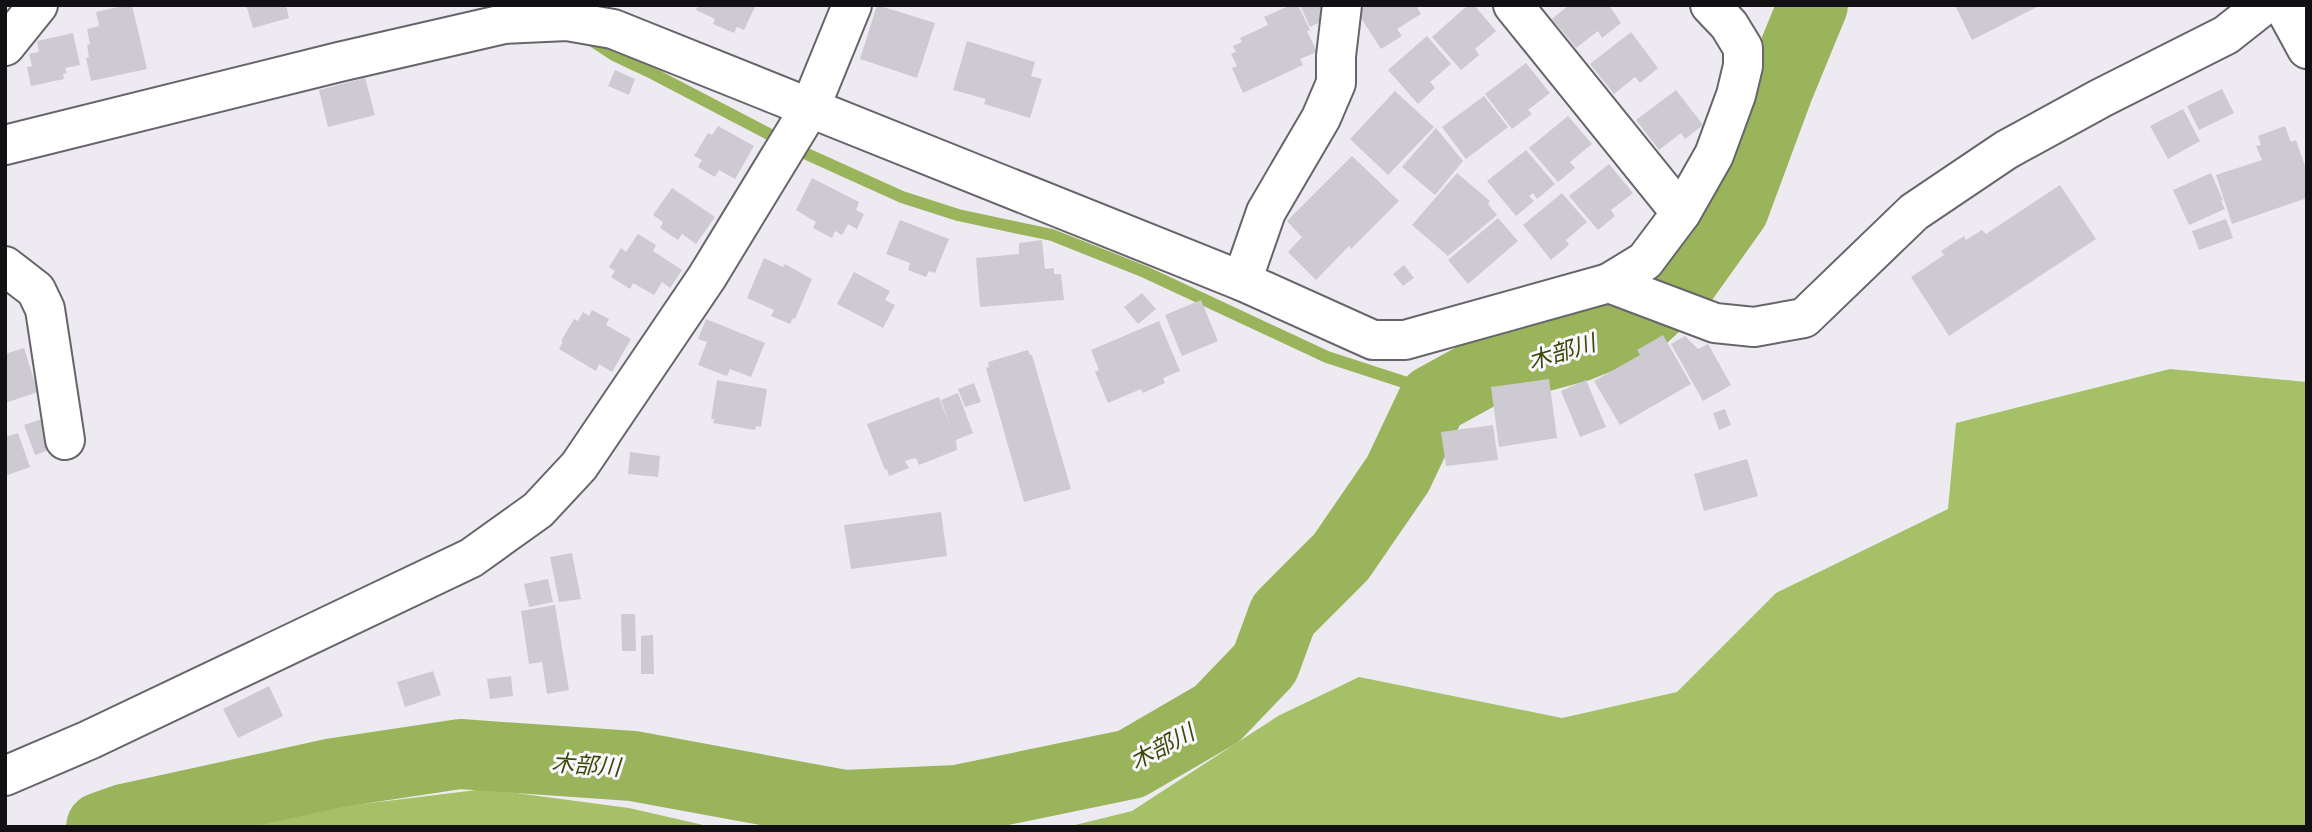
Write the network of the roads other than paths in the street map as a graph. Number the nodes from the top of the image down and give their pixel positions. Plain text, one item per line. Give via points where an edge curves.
1 (38, 5) edge
2 (852, 5) edge
3 (1342, 5) edge
4 (1513, 5) edge
5 (1710, 5) edge
6 (2264, 5) edge
7 (2283, 5) edge
8 (623, 17) edge
9 (5, 47) edge
10 (2307, 48) edge
11 (810, 107) junction
12 (5, 145) edge
13 (1681, 214) junction
14 (5, 266) edge
15 (1242, 281) junction
16 (1609, 283) junction
17 (65, 440) dead end
18 (5, 776) edge

1 - 9 street
2 - 11 street
3 - 15 street via 1336,83 1321,118 1266,212
4 - 13 street
5 - 13 street via 1730,25 1743,48 1743,66 1714,155
6 - 16 street via 2226,35 2006,150 1914,212 1804,318 1754,327 1715,323
7 - 10 street
8 - 11 street
8 - 12 street via 504,24
11 - 15 street
11 - 18 street via 707,277 617,411 579,466 538,510 471,558
13 - 16 street via 1645,261
14 - 17 street via 36,289 45,309
15 - 16 street via 1373,340 1405,340

